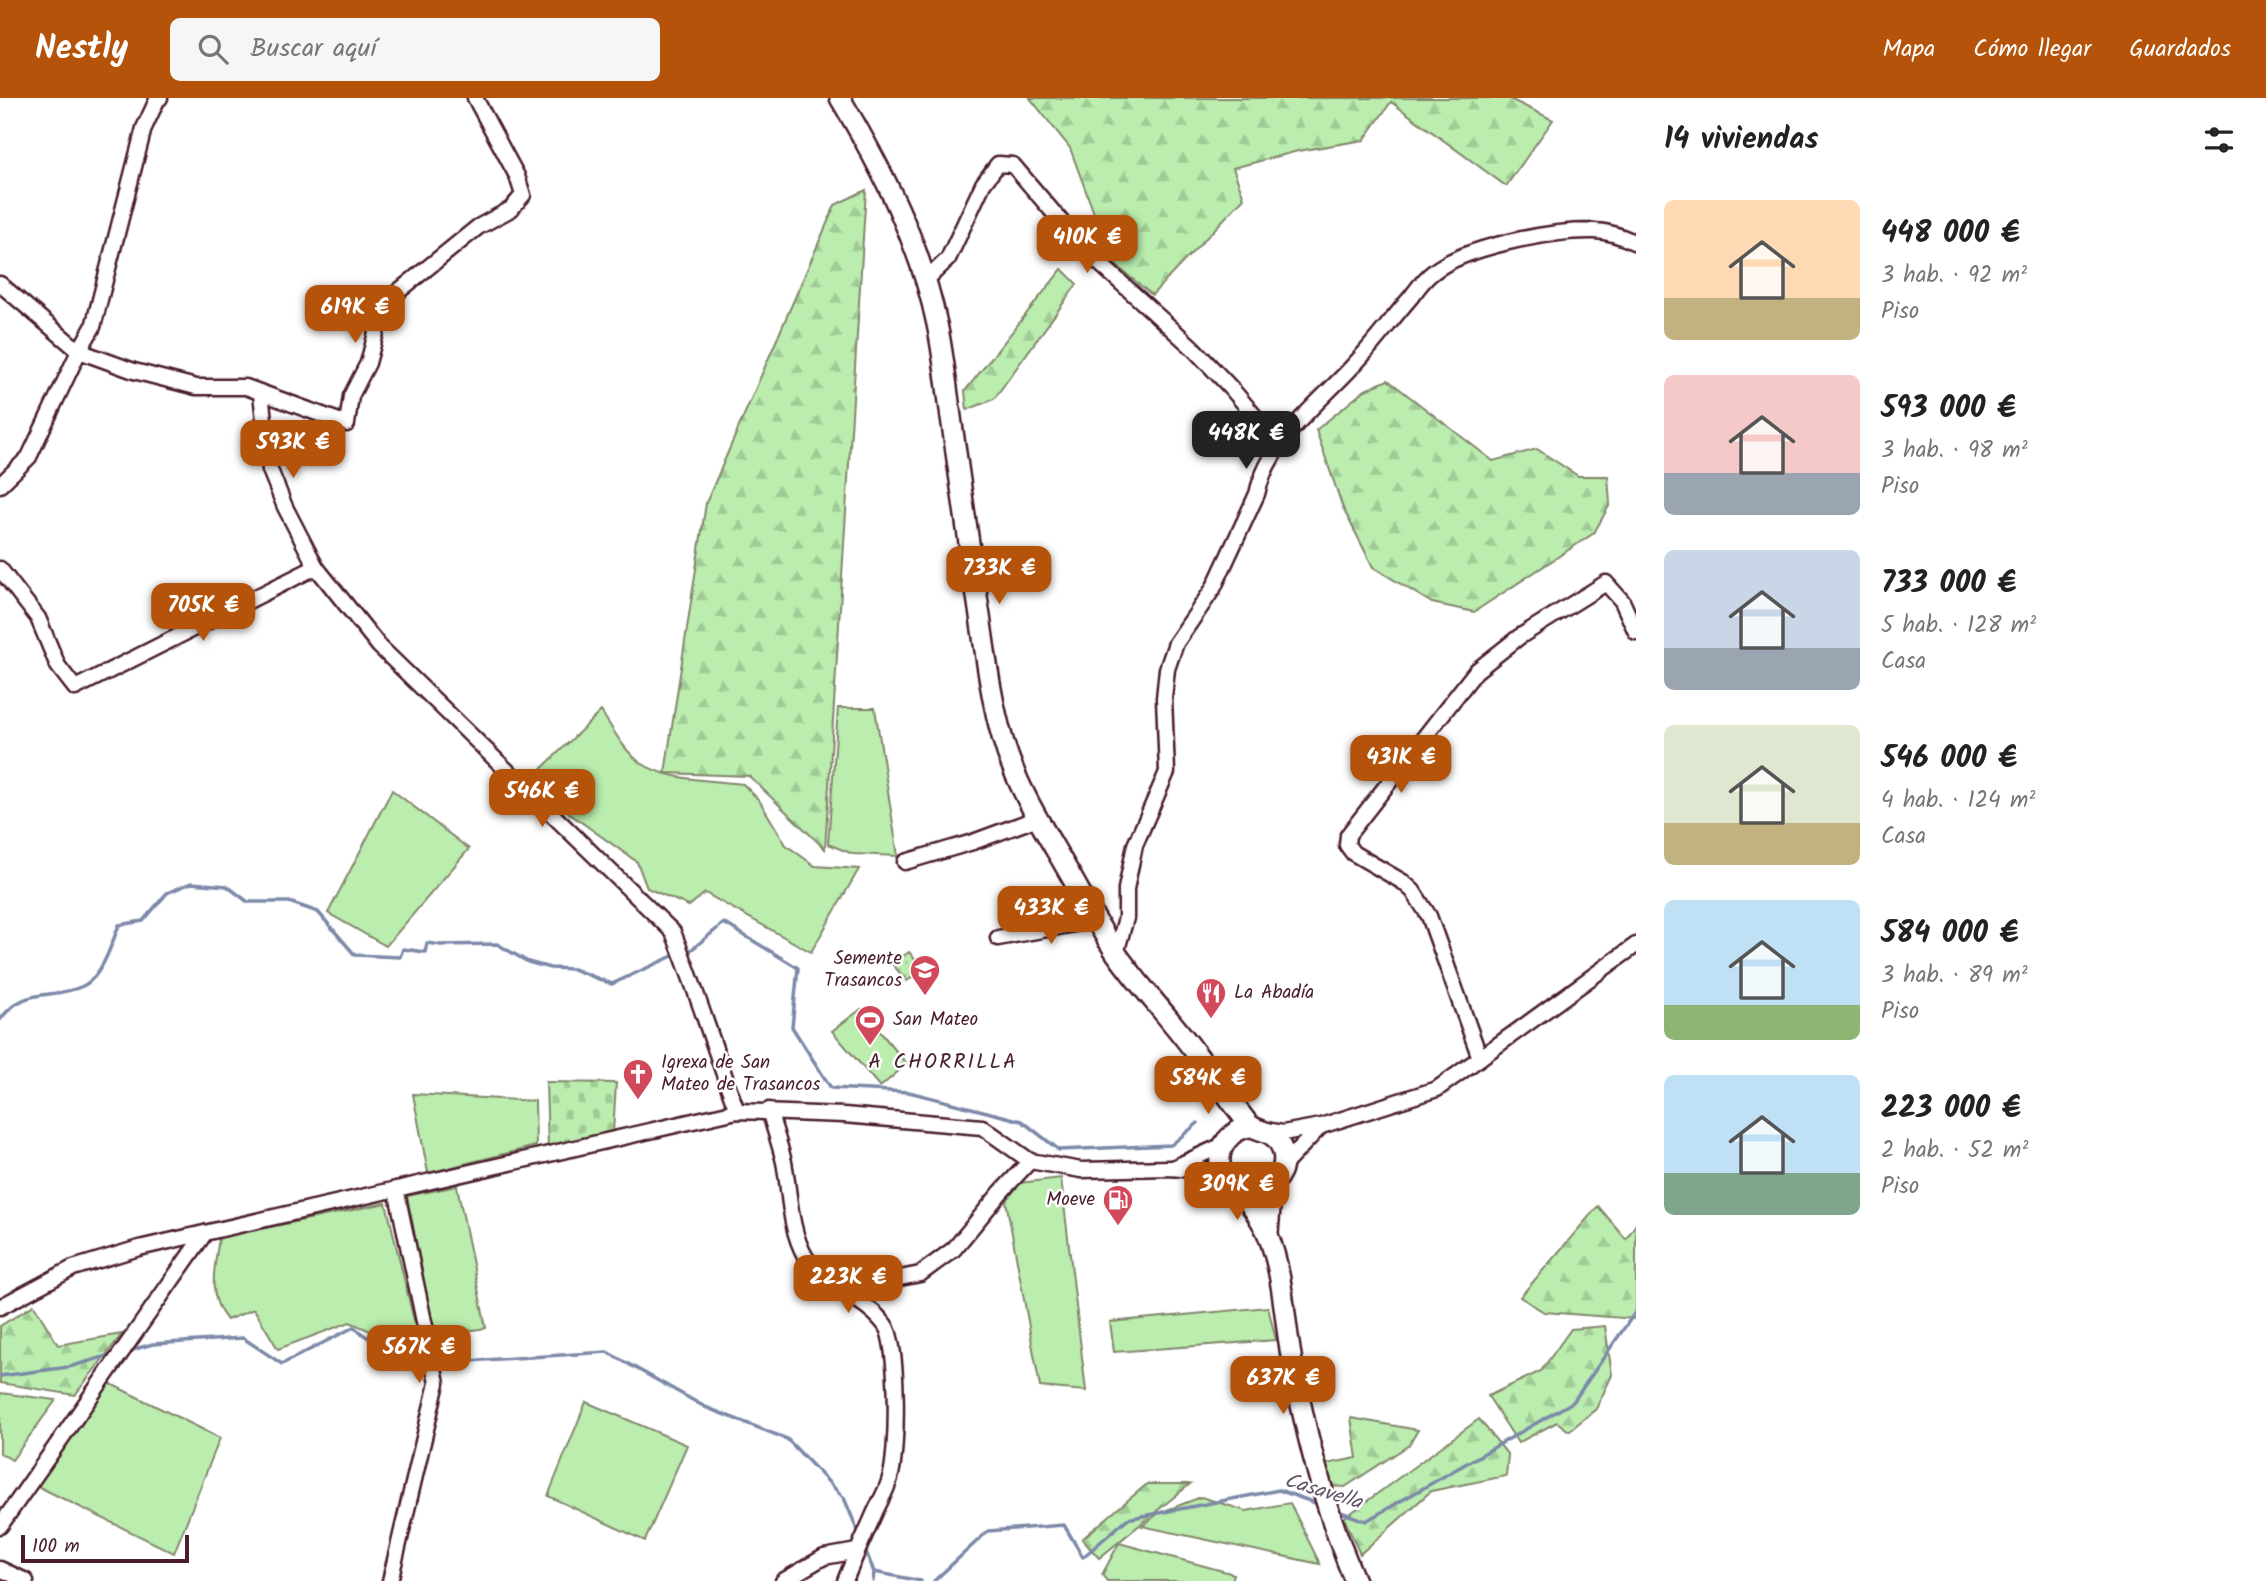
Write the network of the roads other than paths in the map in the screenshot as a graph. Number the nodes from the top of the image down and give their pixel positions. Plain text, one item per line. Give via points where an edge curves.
1 (475, 98) edge
2 (840, 98) edge
3 (159, 99) edge
4 (1636, 243) edge
5 (925, 281) junction
6 (0, 284) edge
7 (79, 351) junction
8 (261, 394) junction
9 (1279, 445) junction
10 (0, 485) edge
11 (316, 567) junction
12 (0, 569) edge
13 (1636, 632) edge
14 (1038, 818) junction
15 (905, 862) dead end
16 (1097, 920) junction
17 (998, 938) dead end
18 (1636, 945) edge
19 (1116, 953) junction
20 (1479, 1058) junction
21 (1226, 1094) junction
22 (769, 1110) junction
23 (737, 1111) junction
24 (1321, 1126) junction
25 (1256, 1128) junction
26 (1226, 1141) junction
27 (1030, 1161) junction
28 (1283, 1166) junction
29 (1170, 1168) junction
30 (1233, 1184) junction
31 (1272, 1184) junction
32 (396, 1189) junction
33 (205, 1233) junction
34 (1268, 1233) junction
35 (851, 1296) junction
36 (0, 1307) edge
37 (0, 1526) edge
38 (860, 1544) junction
39 (0, 1569) edge
40 (26, 1581) edge
41 (390, 1581) edge
42 (783, 1581) edge
43 (845, 1581) edge
44 (1355, 1581) edge

1 - 8 street via 523,195 512,209 478,227 384,303 368,363 351,396 347,424
2 - 5 main road via 884,178
3 - 7 street via 144,128 93,327
4 - 9 street via 1591,230 1539,236 1456,258 1431,273
5 - 9 street via 948,259 983,184 998,164 1013,165 1087,252 1192,346
5 - 14 main road via 937,325 995,709 1004,744
6 - 7 street
7 - 8 street via 196,387 246,387
7 - 10 street via 29,457
8 - 11 street via 270,470
9 - 19 street via 1213,589 1176,643 1167,669 1167,772 1135,845 1126,889 1126,918
11 - 12 street via 75,688 58,666 38,618
11 - 23 street via 379,646 673,932
13 - 20 street via 1622,601 1606,583 1519,637 1476,671 1348,835 1347,845 1353,853 1403,882 1429,916
14 - 15 street
14 - 16 main road
16 - 17 street
16 - 19 main road
18 - 20 street
19 - 21 main road
20 - 24 street via 1437,1089
21 - 25 main road
21 - 26 main road
22 - 23 street
22 - 27 street via 982,1127
22 - 35 street via 804,1255
23 - 32 street
24 - 25 street via 1283,1133
24 - 28 street
25 - 26 main road via 1236,1131
25 - 28 main road via 1277,1139
26 - 29 street
26 - 30 main road via 1220,1162
27 - 29 street via 1081,1170
27 - 35 street via 954,1249 920,1274 870,1284
28 - 31 main road
29 - 30 street via 1205,1171
30 - 31 main road via 1251,1191
30 - 34 main road
31 - 34 main road
32 - 33 street
32 - 41 street via 438,1383
33 - 36 street via 73,1268
33 - 37 street
34 - 44 main road via 1313,1462 1335,1535
35 - 38 street via 888,1329 895,1378 891,1478
38 - 42 street via 824,1557
38 - 43 street
39 - 40 street

